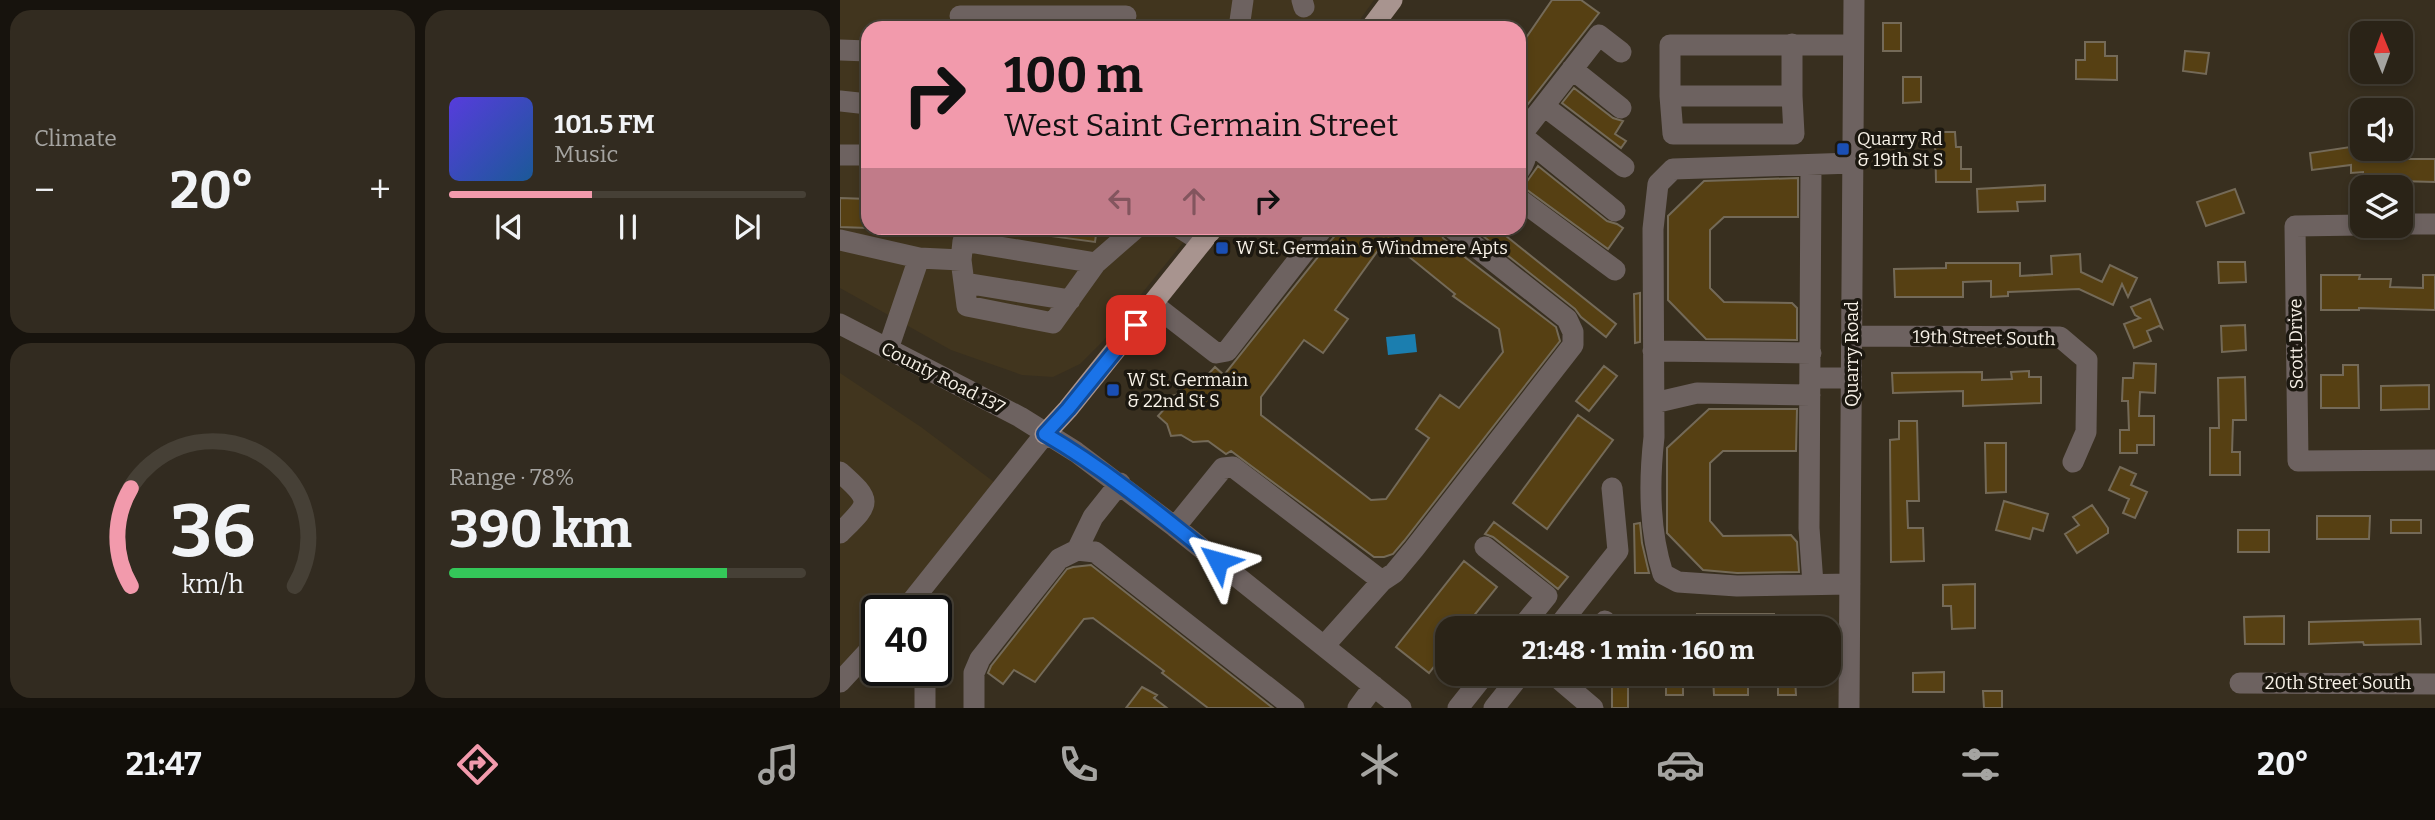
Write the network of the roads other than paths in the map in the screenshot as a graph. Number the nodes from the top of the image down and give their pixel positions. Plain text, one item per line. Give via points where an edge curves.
1 (1243, 0) edge
2 (1392, 0) edge
3 (1854, 0) edge
4 (1046, 8) edge
5 (959, 15) edge
6 (1126, 15) edge
7 (1240, 21) edge
8 (1380, 21) edge
9 (1792, 44) junction
10 (1853, 45) junction
11 (840, 50) edge
12 (861, 51) edge
13 (1621, 52) dead end
14 (1572, 69) junction
15 (1670, 96) junction
16 (1792, 96) junction
17 (840, 101) edge
18 (861, 103) edge
19 (1544, 106) junction
20 (1621, 108) dead end
21 (1526, 127) edge
22 (1526, 139) edge
23 (840, 155) edge
24 (861, 155) edge
25 (1853, 163) junction
26 (1811, 165) junction
27 (1624, 167) dead end
28 (1526, 204) edge
29 (1615, 211) dead end
30 (2413, 224) edge
31 (2435, 224) edge
32 (2350, 225) edge
33 (1128, 235) edge
34 (1208, 235) edge
35 (1318, 235) edge
36 (1461, 235) edge
37 (840, 240) edge
38 (919, 258) junction
39 (961, 260) junction
40 (1096, 263) junction
41 (1615, 270) dead end
42 (1153, 304) junction
43 (840, 324) edge
44 (1852, 336) junction
45 (888, 349) junction
46 (1653, 351) junction
47 (1811, 353) junction
48 (1851, 377) junction
49 (1810, 387) junction
50 (1654, 403) junction
51 (1045, 434) junction
52 (2435, 460) edge
53 (2073, 462) dead end
54 (840, 472) edge
55 (1120, 483) junction
56 (1612, 488) dead end
57 (1175, 527) junction
58 (840, 533) edge
59 (1485, 547) dead end
60 (1077, 550) junction
61 (1382, 581) junction
62 (1813, 584) junction
63 (1850, 584) junction
64 (918, 595) edge
65 (1546, 596) junction
66 (1530, 616) edge
67 (1560, 616) edge
68 (1567, 616) edge
69 (1841, 645) edge
70 (1324, 646) junction
71 (861, 659) edge
72 (1841, 669) edge
73 (840, 682) edge
74 (2240, 683) dead end
75 (2435, 684) edge
76 (925, 686) edge
77 (1374, 686) junction
78 (1475, 686) edge
79 (1511, 686) edge
80 (1570, 686) edge
81 (925, 708) edge
82 (974, 708) edge
83 (1294, 708) edge
84 (1358, 708) edge
85 (1401, 708) edge
86 (1458, 708) edge
87 (1494, 708) edge
88 (1593, 708) edge
89 (1849, 708) edge

1 - 7 street
2 - 8 main road
3 - 10 street, Quarry Road
4 - 5 street
4 - 6 street
9 - 10 street
9 - 15 street via 1670,45
9 - 16 street
10 - 25 street, Quarry Road
11 - 12 street
13 - 14 street via 1599,35
14 - 19 street
14 - 20 street
15 - 16 street
15 - 16 street via 1673,134 1794,134
17 - 18 street
19 - 21 street
19 - 27 street
22 - 29 street
23 - 24 street
25 - 26 street
25 - 44 street, Quarry Road
26 - 46 street via 1673,169 1658,184 1653,229
26 - 47 street
28 - 41 street
30 - 31 street
32 - 52 street, Scott Drive via 2295,226 2298,461
33 - 40 street
34 - 42 main road
35 - 42 street via 1227,351 1216,353
36 - 61 street via 1567,319 1573,345 1414,549
37 - 38 street
38 - 39 street
38 - 45 street
39 - 40 street via 963,241
39 - 40 street via 967,306 1053,323
42 - 51 main road
43 - 45 street, County Road 137
44 - 48 street, Quarry Road
44 - 53 street, 19th Street South via 2060,337 2087,360 2086,432
45 - 51 street, County Road 137
46 - 47 street
46 - 50 street
47 - 49 street
48 - 49 street
48 - 63 street, Quarry Road
49 - 50 street via 1697,393
49 - 62 street
50 - 62 street via 1650,466 1655,550 1663,574 1678,582 1737,586
51 - 55 street, County Road 137
51 - 64 street
54 - 58 street via 860,490 864,502 862,511
55 - 57 street, County Road 137
55 - 60 street via 1093,517
56 - 68 street via 1618,551
57 - 61 street via 1223,468 1233,467
57 - 70 street, County Road 137
59 - 65 street
60 - 82 street via 1059,559 980,659 974,673
60 - 83 street via 1095,552
61 - 70 street
62 - 63 street
63 - 69 street, Quarry Road
65 - 66 street
65 - 67 street
70 - 77 street, County Road 137
71 - 73 street
72 - 89 street, Quarry Road
74 - 75 street, 20th Street South
76 - 81 street
77 - 84 street
77 - 85 street, County Road 137
78 - 86 street
79 - 87 street
80 - 88 street

